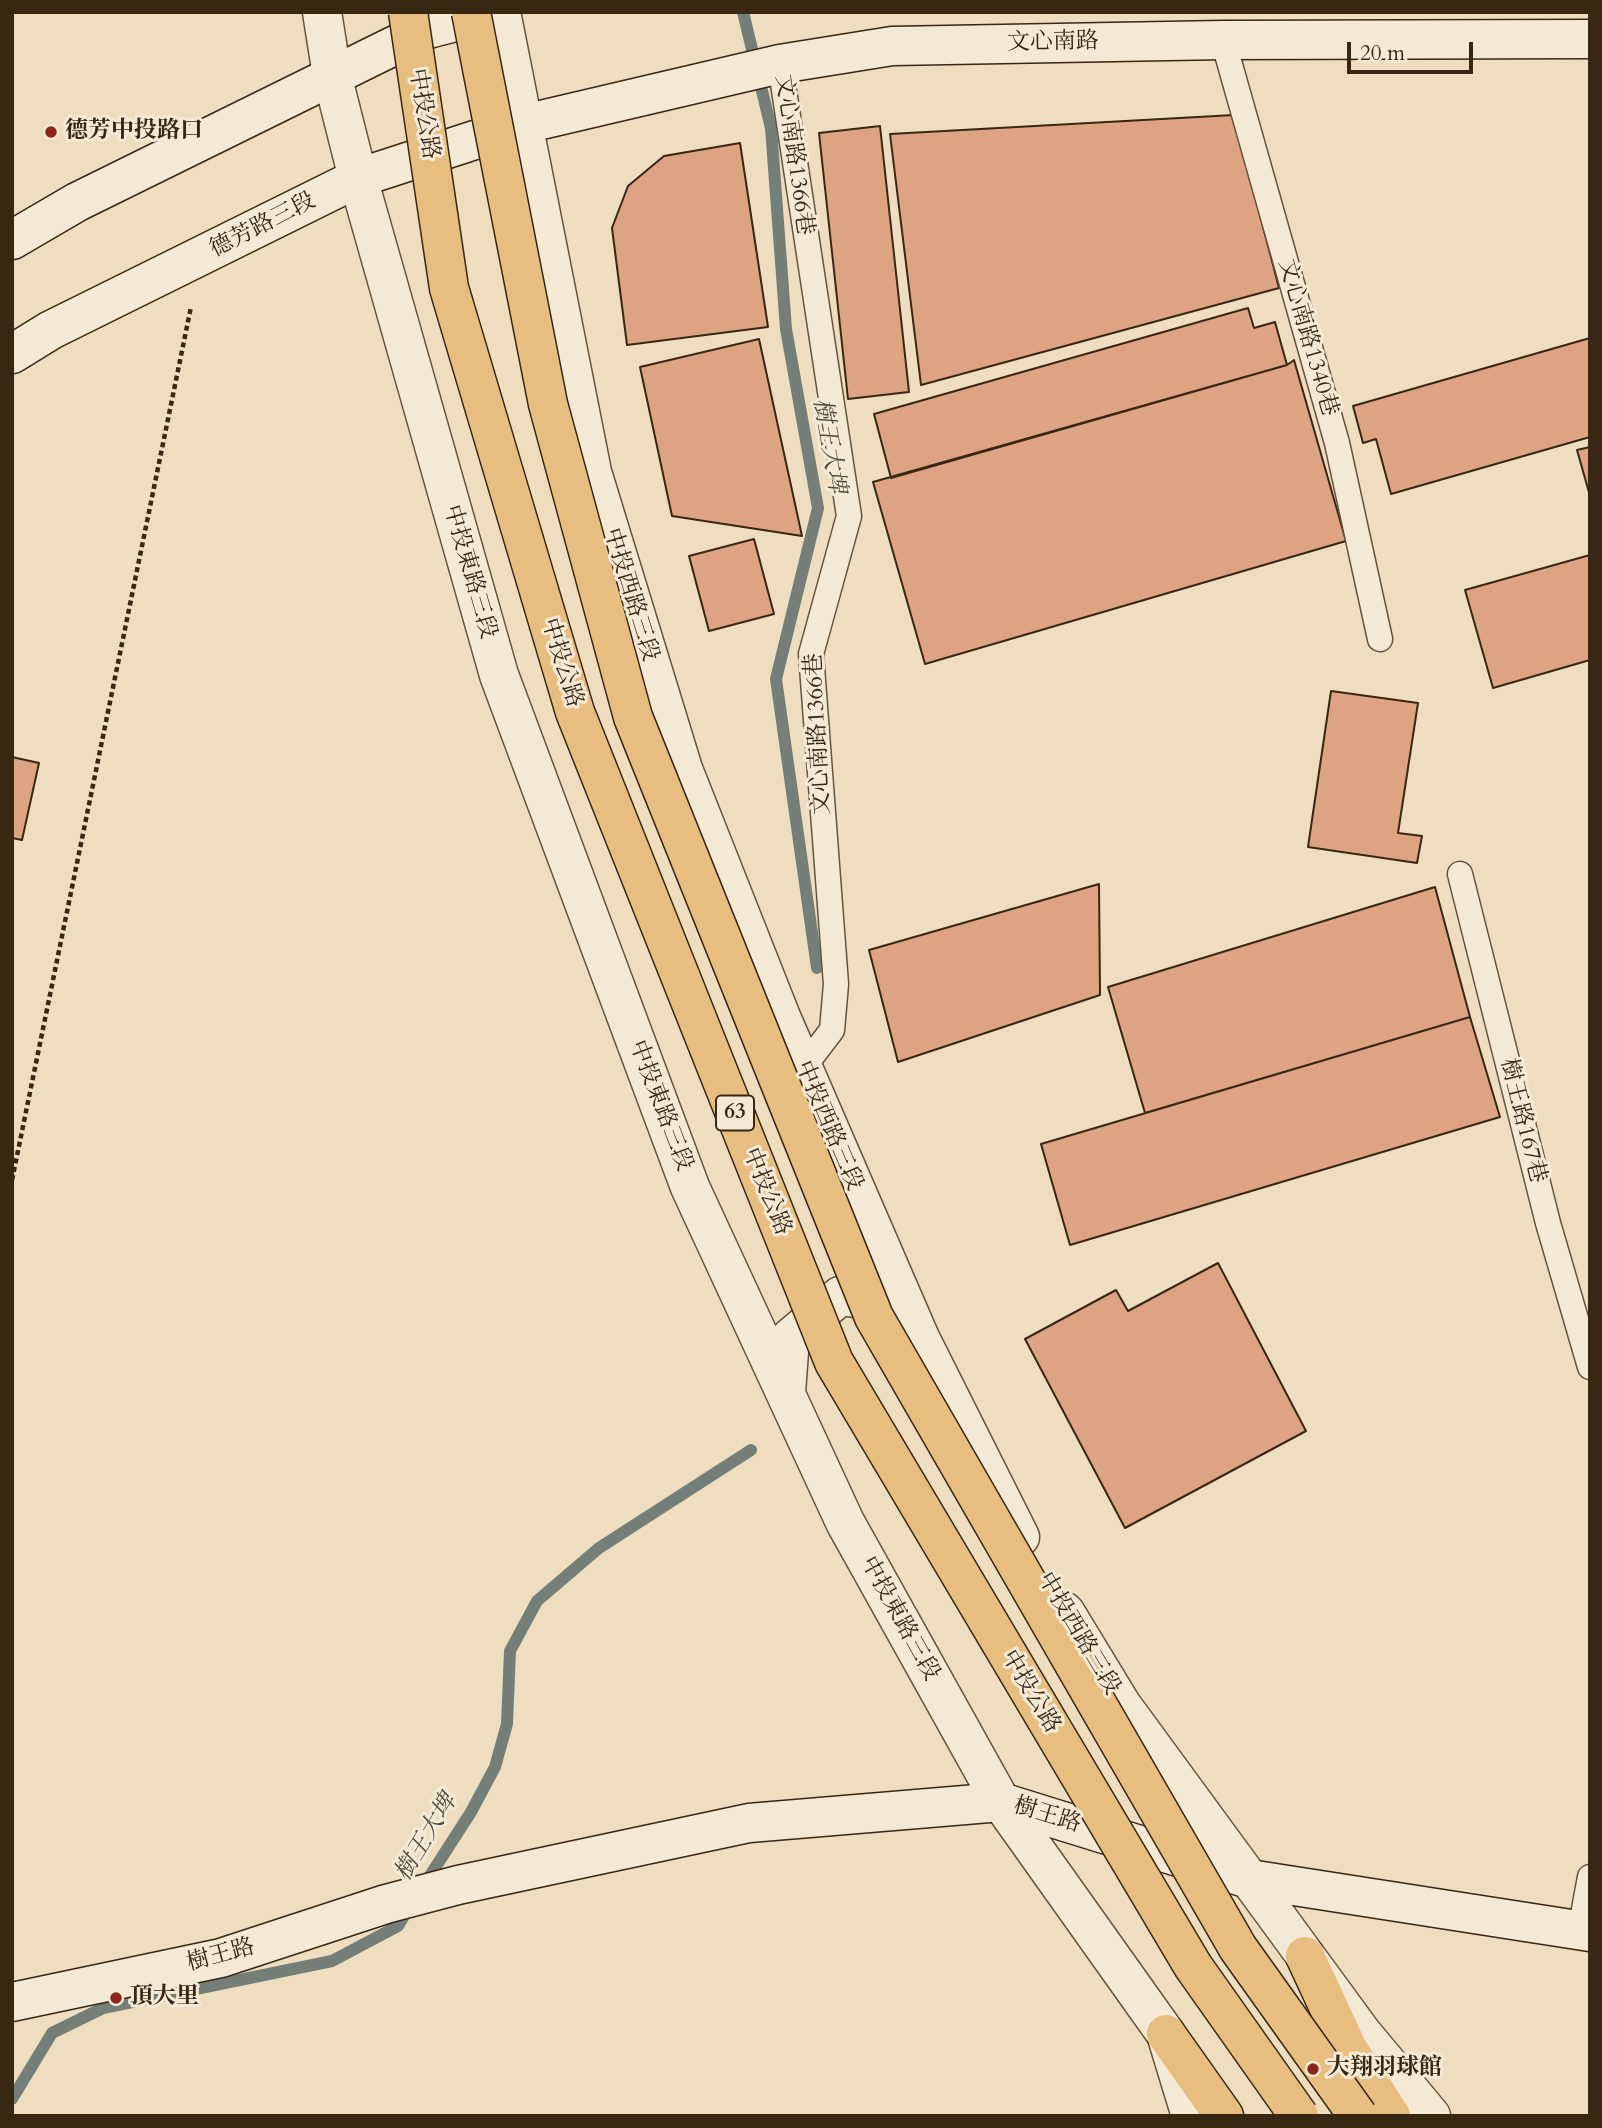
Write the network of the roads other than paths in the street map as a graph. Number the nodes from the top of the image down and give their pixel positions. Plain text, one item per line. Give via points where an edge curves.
1 (322, 12) edge
2 (408, 12) edge
3 (471, 12) edge
4 (494, 12) edge
5 (501, 12) edge
6 (1590, 39) edge
7 (1223, 40) junction
8 (780, 64) junction
9 (332, 75) junction
10 (524, 124) junction
11 (358, 178) junction
12 (12, 240) edge
13 (12, 354) edge
14 (1380, 639) dead end
15 (1460, 874) dead end
16 (803, 1068) junction
17 (920, 1338) junction
18 (1590, 1367) edge
19 (785, 1396) junction
20 (1001, 1802) junction
21 (1590, 1877) edge
22 (1249, 1878) junction
23 (1585, 1932) edge
24 (1305, 1955) junction
25 (12, 2002) edge
26 (1167, 2034) junction
27 (1191, 2116) edge
28 (1224, 2116) edge
29 (1299, 2116) edge
30 (1358, 2116) edge
31 (1391, 2116) edge
32 (1431, 2116) edge

1 - 9 street, 中投東路三段
2 - 29 main road, 中投公路 / 63, bridge via 449,288 575,712 834,1362 1193,1966
3 - 30 main road, 63, bridge via 548,404 633,717 874,1317 1238,1948
4 - 9 street via 428,29
5 - 10 street, 中投西路三段
6 - 7 street, 文心南路
7 - 8 street, 文心南路 via 892,46
7 - 14 lane, 文心南路1340巷 via 1337,443
8 - 10 street, 文心南路
8 - 16 lane, 文心南路1366巷 via 849,516 811,654 836,984 832,1030
9 - 11 street, 中投東路三段
9 - 12 street via 78,202
10 - 11 street, 德芳路三段
10 - 16 street, 中投西路三段 via 592,472 682,769
11 - 13 street, 德芳路三段 via 51,330
11 - 19 street, 中投東路三段 via 499,675 690,1186
15 - 18 lane, 樹王路167巷 via 1548,1223
16 - 17 street, 中投西路三段
17 - 19 street via 885,1302 839,1296 790,1338
17 - 22 street, 中投西路三段 via 1019,1537 1121,1704
19 - 20 street, 中投東路三段 via 845,1522
20 - 22 street, 樹王路
20 - 25 street, 樹王路 via 749,1823 458,1885 221,1958
20 - 26 street, 中投東路三段
21 - 23 lane
22 - 23 street, 樹王路
22 - 24 street, 中投西路三段
24 - 31 main road via 1348,2049
24 - 32 street, 中投西路三段
26 - 27 street, 中投東路三段
26 - 28 main road

